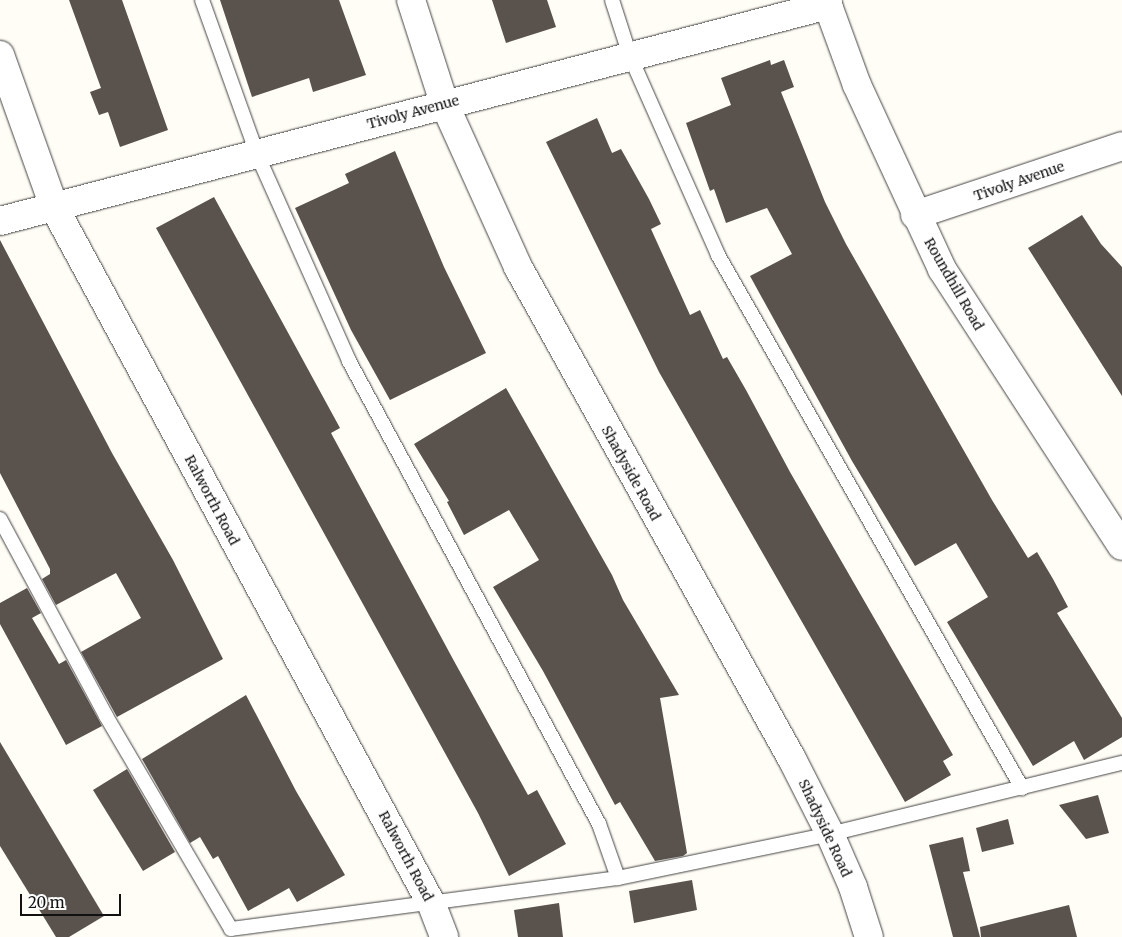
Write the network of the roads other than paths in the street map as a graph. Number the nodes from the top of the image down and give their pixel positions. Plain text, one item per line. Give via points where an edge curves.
1 (202, 0) edge
2 (411, 0) edge
3 (612, 0) edge
4 (827, 3) edge
5 (0, 55) edge
6 (630, 56) junction
7 (444, 103) junction
8 (1122, 146) edge
9 (257, 154) junction
10 (54, 206) junction
11 (915, 215) junction
12 (0, 221) edge
13 (0, 519) edge
14 (1122, 546) edge
15 (1122, 763) edge
16 (1022, 788) junction
17 (830, 834) junction
18 (618, 878) junction
19 (432, 904) junction
20 (444, 937) edge
21 (869, 937) edge

1 - 9 lane
2 - 7 street, Shadyside Road
3 - 6 lane
4 - 6 street, Tivoly Avenue
4 - 11 street, Roundhill Road via 857,85
5 - 10 street, Ralworth Road
6 - 7 street, Tivoly Avenue
6 - 16 lane via 718,255
7 - 9 street, Tivoly Avenue
7 - 17 street, Shadyside Road via 537,302 792,759
8 - 11 street, Tivoly Avenue
9 - 10 street, Tivoly Avenue
9 - 18 lane via 349,361 599,824
10 - 12 street, Tivoly Avenue
10 - 19 street, Ralworth Road
11 - 14 street, Roundhill Road via 942,269 972,318
13 - 19 lane via 106,716 231,929
15 - 16 lane
16 - 17 lane
17 - 18 lane
17 - 21 street, Shadyside Road via 853,887
18 - 19 lane
19 - 20 street, Ralworth Road

